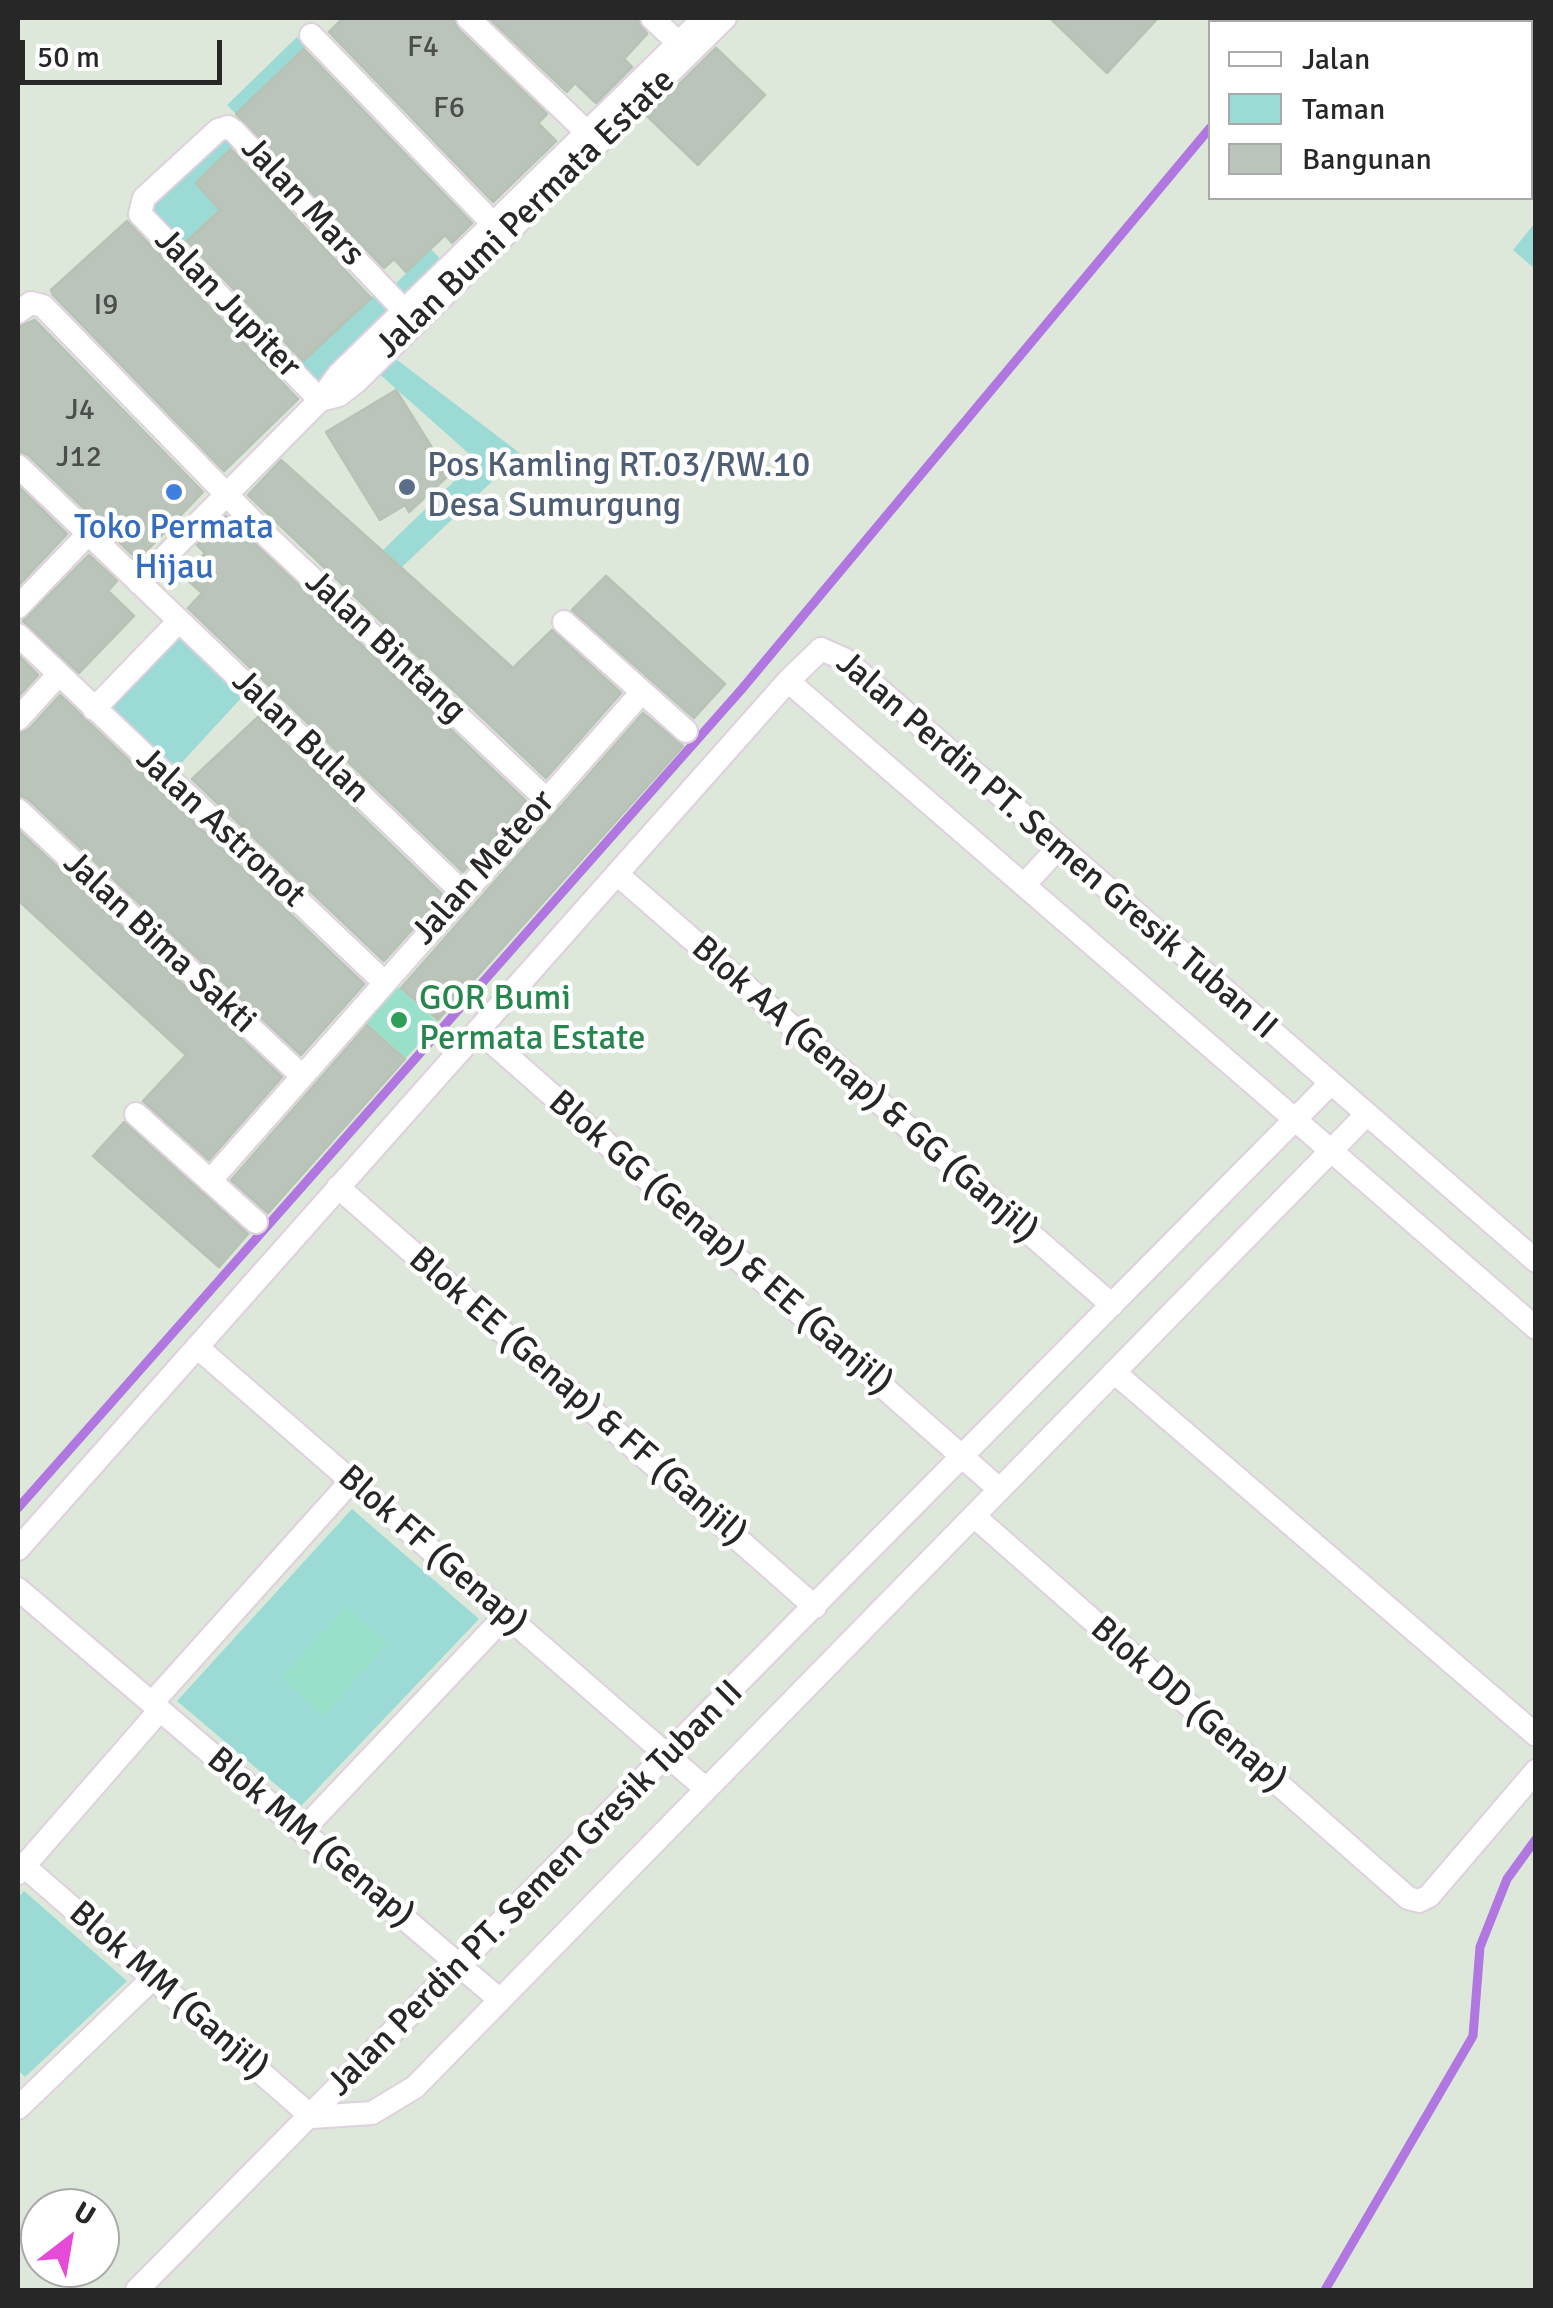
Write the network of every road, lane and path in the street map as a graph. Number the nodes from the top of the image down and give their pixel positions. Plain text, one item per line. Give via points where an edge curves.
1 (468, 18) edge
2 (652, 18) edge
3 (704, 18) edge
4 (726, 18) edge
5 (310, 35) dead end
6 (684, 48) junction
7 (593, 138) junction
8 (181, 164) joint
9 (499, 230) junction
10 (18, 312) edge
11 (410, 317) junction
12 (320, 400) junction
13 (18, 466) edge
14 (228, 493) junction
15 (88, 534) junction
16 (139, 582) junction
17 (18, 607) edge
18 (179, 621) junction
19 (564, 622) dead end
20 (18, 636) edge
21 (58, 674) junction
22 (788, 680) junction
23 (642, 692) junction
24 (94, 709) junction
25 (18, 719) edge
26 (686, 731) dead end
27 (546, 799) junction
28 (18, 810) edge
29 (1059, 846) junction
30 (617, 874) junction
31 (1024, 885) junction
32 (462, 892) junction
33 (383, 981) junction
34 (478, 1030) junction
35 (300, 1075) junction
36 (1331, 1083) junction
37 (136, 1114) dead end
38 (1367, 1114) junction
39 (1295, 1120) junction
40 (1330, 1151) junction
41 (210, 1181) junction
42 (338, 1187) junction
43 (256, 1222) dead end
44 (1536, 1261) edge
45 (1112, 1305) junction
46 (1536, 1328) edge
47 (197, 1346) junction
48 (1114, 1372) junction
49 (962, 1457) junction
50 (352, 1481) junction
51 (999, 1489) junction
52 (974, 1516) junction
53 (18, 1548) edge
54 (18, 1588) edge
55 (815, 1607) junction
56 (506, 1615) junction
57 (156, 1706) junction
58 (1536, 1735) edge
59 (668, 1756) junction
60 (1536, 1771) edge
61 (706, 1789) junction
62 (302, 1832) junction
63 (21, 1869) edge
64 (460, 1966) junction
65 (153, 1978) junction
66 (500, 2000) junction
67 (21, 2100) edge
68 (312, 2117) junction
69 (137, 2290) edge

1 - 7 street
2 - 6 street
3 - 6 street, Jalan Bumi Permata Estate
4 - 6 street, Jalan Bumi Permata Estate
5 - 9 street
6 - 7 street, Jalan Bumi Permata Estate
7 - 9 street, Jalan Bumi Permata Estate
8 - 11 street, Jalan Mars via 221,128 231,129
8 - 12 street, Jalan Jupiter via 144,198 140,214
9 - 11 street, Jalan Bumi Permata Estate
10 - 14 street, Jalan Bintang via 29,304 43,306
11 - 12 street, Jalan Bumi Permata Estate via 339,374
12 - 14 street, Jalan Bumi Permata Estate
13 - 15 street, Jalan Bulan
14 - 16 street, Jalan Bumi Permata Estate
14 - 27 street, Jalan Bintang
15 - 16 street, Jalan Bulan
15 - 17 street
16 - 18 street, Jalan Bulan
18 - 24 street
18 - 32 street, Jalan Bulan
19 - 23 street
20 - 21 street, Jalan Astronot
21 - 24 street, Jalan Astronot
21 - 25 street
22 - 29 street, Jalan Perdin PT. Semen Gresik Tuban II via 817,651 833,651
22 - 30 street
22 - 31 street, Jalan Perdin PT. Semen Gresik Tuban II
23 - 26 street
23 - 27 street, Jalan Meteor
24 - 33 street, Jalan Astronot
27 - 32 street, Jalan Meteor
28 - 35 street, Jalan Bima Sakti
29 - 31 street
29 - 36 street, Jalan Perdin PT. Semen Gresik Tuban II
30 - 34 street
30 - 45 street, Blok AA (Genap) & GG (Ganjil)
31 - 39 street, Jalan Perdin PT. Semen Gresik Tuban II
32 - 33 street, Jalan Meteor
33 - 35 street, Jalan Meteor
34 - 42 street
34 - 49 street, Blok GG (Genap) & EE (Ganjil)
35 - 41 street, Jalan Meteor
36 - 38 street, Jalan Perdin PT. Semen Gresik Tuban II
36 - 39 street, Jalan Perdin PT. Semen Gresik Tuban II
37 - 41 street
38 - 40 street, Jalan Perdin PT. Semen Gresik Tuban II
38 - 44 street, Jalan Perdin PT. Semen Gresik Tuban II
39 - 40 street, Jalan Perdin PT. Semen Gresik Tuban II
39 - 45 street, Jalan Perdin PT. Semen Gresik Tuban II
40 - 46 street, Jalan Perdin PT. Semen Gresik Tuban II
40 - 48 street, Jalan Perdin PT. Semen Gresik Tuban II
41 - 43 street
42 - 47 street
42 - 55 street, Blok EE (Genap) & FF (Ganjil)
45 - 49 street, Jalan Perdin PT. Semen Gresik Tuban II
47 - 50 street, Blok FF (Genap)
47 - 53 street
48 - 51 street, Jalan Perdin PT. Semen Gresik Tuban II
48 - 58 street
49 - 51 street, Blok GG (Genap) & EE (Ganjil)
49 - 55 street, Jalan Perdin PT. Semen Gresik Tuban II
50 - 56 street, Blok FF (Genap)
50 - 57 street
51 - 52 street, Jalan Perdin PT. Semen Gresik Tuban II
52 - 60 street, Blok DD (Genap) via 1413,1901 1429,1896
52 - 61 street, Jalan Perdin PT. Semen Gresik Tuban II
54 - 57 street, Blok MM (Genap)
55 - 59 street, Jalan Perdin PT. Semen Gresik Tuban II
56 - 59 street, Blok FF (Genap)
56 - 62 street
57 - 62 street, Blok MM (Genap)
57 - 63 street
59 - 61 street, Blok FF (Genap)
59 - 64 street, Jalan Perdin PT. Semen Gresik Tuban II
61 - 66 street, Jalan Perdin PT. Semen Gresik Tuban II
62 - 64 street, Blok MM (Genap)
63 - 65 street, Blok MM (Ganjil)
64 - 66 street, Blok MM (Genap)
64 - 68 street, Jalan Perdin PT. Semen Gresik Tuban II
65 - 67 street
65 - 68 street, Blok MM (Ganjil)
66 - 68 street, Jalan Perdin PT. Semen Gresik Tuban II via 398,2101 357,2116
68 - 69 street

